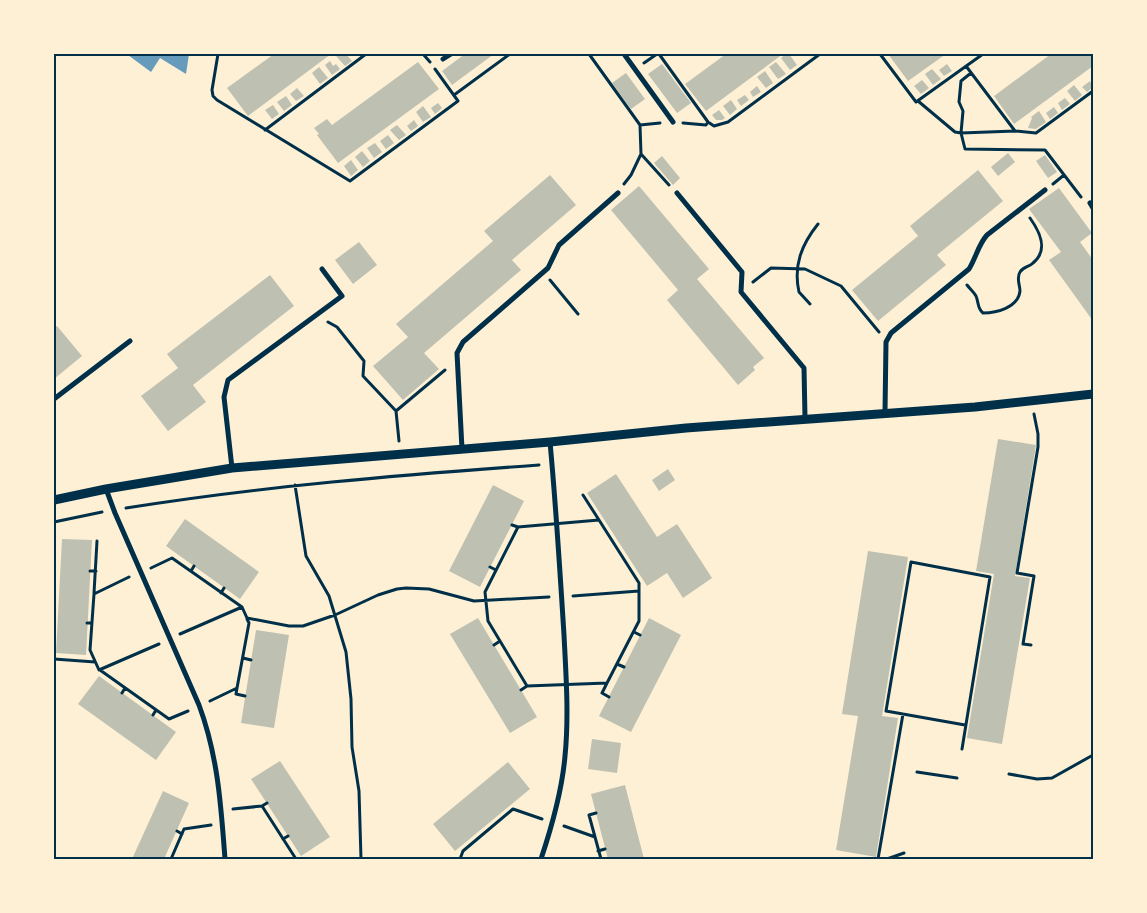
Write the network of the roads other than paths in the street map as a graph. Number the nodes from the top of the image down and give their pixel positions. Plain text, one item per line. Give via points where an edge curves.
1 (451, 54) edge
2 (624, 54) edge
3 (443, 59) dead end
4 (673, 122) road end
5 (1044, 190) dead end
6 (618, 193) road end
7 (677, 193) road end
8 (322, 269) dead end
9 (130, 341) dead end
10 (1093, 394) edge
11 (54, 399) edge
12 (885, 412) junction
13 (805, 418) junction
14 (550, 442) junction
15 (462, 449) junction
16 (232, 468) junction
17 (106, 489) junction
18 (54, 500) edge
19 (225, 859) edge
20 (541, 859) edge

1 - 3 street
2 - 4 street
5 - 12 street via 987,235 969,269 897,327 888,338
6 - 15 street via 559,245 544,272 463,342 457,353
7 - 13 street via 742,272 741,292 804,368
8 - 16 street via 342,296 228,380 224,397
9 - 11 street
10 - 12 street
12 - 13 street
13 - 14 street
14 - 15 street
14 - 20 street via 562,597 567,730 553,823
15 - 16 street
16 - 17 street
17 - 18 street
17 - 19 street via 209,732 215,757

